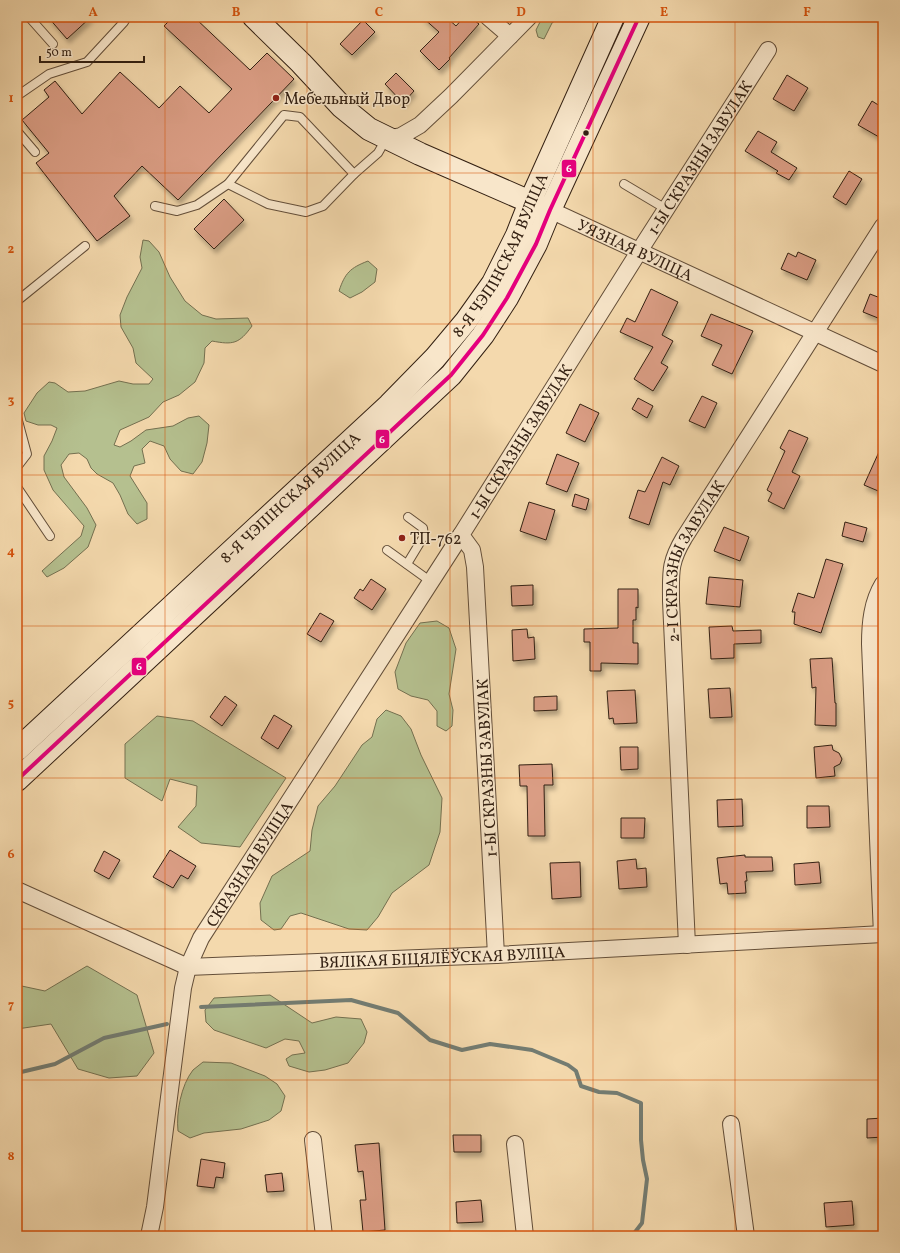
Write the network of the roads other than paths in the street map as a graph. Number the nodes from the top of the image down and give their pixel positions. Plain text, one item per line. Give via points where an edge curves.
1 (29, 17) edge
2 (127, 17) edge
3 (254, 17) edge
4 (488, 17) edge
5 (529, 17) edge
6 (613, 17) edge
7 (639, 17) edge
8 (510, 36) junction
9 (53, 44) dead end
10 (768, 50) dead end
11 (17, 96) edge
12 (17, 131) edge
13 (387, 138) junction
14 (34, 152) dead end
15 (354, 174) junction
16 (228, 184) junction
17 (624, 184) dead end
18 (530, 202) junction
19 (155, 206) dead end
20 (666, 209) junction
21 (550, 210) junction
22 (883, 226) edge
23 (85, 246) dead end
24 (639, 252) junction
25 (17, 301) edge
26 (815, 333) junction
27 (883, 364) edge
28 (17, 417) edge
29 (17, 467) edge
30 (17, 486) edge
31 (408, 517) dead end
32 (461, 535) junction
33 (50, 536) dead end
34 (387, 550) dead end
35 (407, 564) junction
36 (430, 581) junction
37 (883, 584) edge
38 (17, 750) edge
39 (17, 780) edge
40 (17, 890) edge
41 (883, 934) edge
42 (687, 945) junction
43 (496, 955) junction
44 (188, 967) junction
45 (731, 1124) dead end
46 (312, 1140) dead end
47 (515, 1144) dead end
48 (149, 1236) edge
49 (324, 1236) edge
50 (525, 1236) edge
51 (746, 1236) edge

1 - 9 lane
2 - 11 lane via 87,62 49,74
3 - 13 main road, УЯЗНАЯ ВУЛІЦА via 342,107 369,129
4 - 8 street
5 - 8 street
6 - 18 main road, 8-Я ЧЭПІНСКАЯ ВУЛІЦА
7 - 21 main road, 8-Я ЧЭПІНСКАЯ ВУЛІЦА
8 - 13 street via 420,126 401,136
10 - 20 street, 1-Ы СКРАЗНЫ ЗАВУЛАК
12 - 14 lane
13 - 15 lane via 378,153
13 - 18 main road, УЯЗНАЯ ВУЛІЦА
15 - 16 lane via 323,206 306,212 268,204
15 - 16 lane via 300,117 284,115
16 - 19 lane via 197,205 177,211
17 - 20 lane
18 - 21 main road, УЯЗНАЯ ВУЛІЦА
18 - 38 main road, 8-Я ЧЭПІНСКАЯ ВУЛІЦА via 518,235 493,283 435,358 389,405
20 - 24 street, 1-Ы СКРАЗНЫ ЗАВУЛАК
21 - 24 street, УЯЗНАЯ ВУЛІЦА
21 - 39 main road, 8-Я ЧЭПІНСКАЯ ВУЛІЦА via 536,244 507,298 483,335 451,374
22 - 26 street, 2-І СКРАЗНЫ ЗАВУЛАК
23 - 25 lane
24 - 26 street, УЯЗНАЯ ВУЛІЦА
24 - 32 street, 1-Ы СКРАЗНЫ ЗАВУЛАК
26 - 27 street, УЯЗНАЯ ВУЛІЦА
26 - 42 street, 2-І СКРАЗНЫ ЗАВУЛАК via 684,538 676,552 672,567
28 - 29 lane via 27,454
30 - 33 lane
31 - 35 lane via 423,528 424,536
32 - 36 street, СКРАЗНАЯ ВУЛІЦА
32 - 43 street, 1-Ы СКРАЗНЫ ЗАВУЛАК via 472,550 475,566
34 - 35 lane
35 - 36 lane
36 - 44 street, СКРАЗНАЯ ВУЛІЦА via 201,938
37 - 41 street via 870,622 870,644
40 - 44 street, ВЯЛІКАЯ БІЦЯЛЁЎСКАЯ ВУЛІЦА
41 - 42 street, ВЯЛІКАЯ БІЦЯЛЁЎСКАЯ ВУЛІЦА
42 - 43 street, ВЯЛІКАЯ БІЦЯЛЁЎСКАЯ ВУЛІЦА
43 - 44 street, ВЯЛІКАЯ БІЦЯЛЁЎСКАЯ ВУЛІЦА
44 - 48 street, СКРАЗНАЯ ВУЛІЦА
45 - 51 street
46 - 49 street
47 - 50 street

